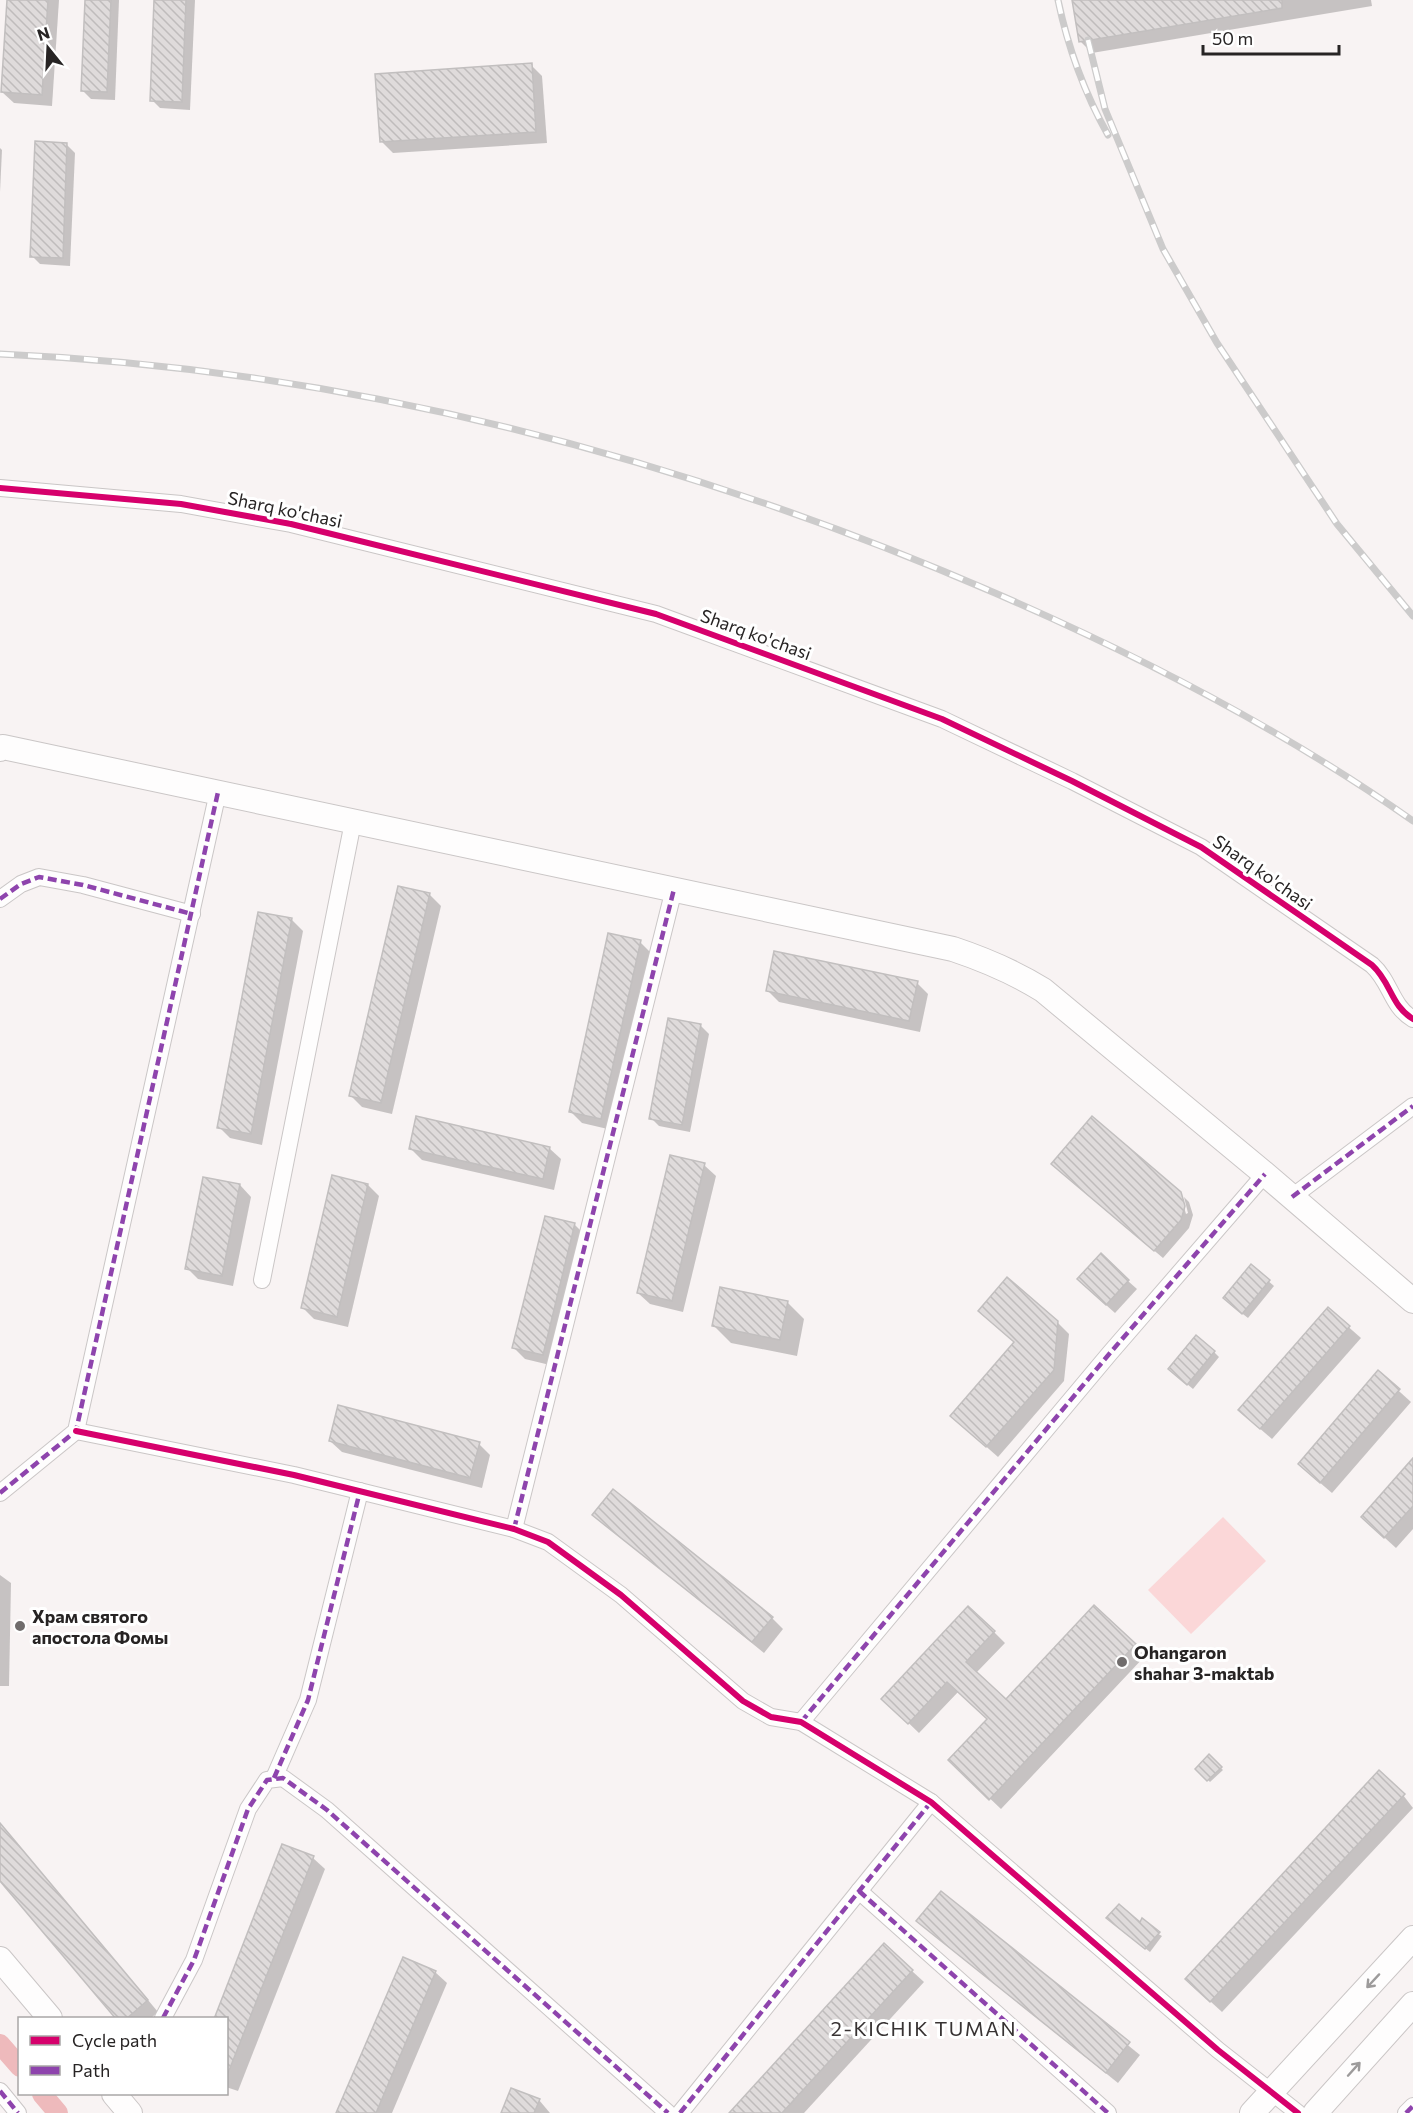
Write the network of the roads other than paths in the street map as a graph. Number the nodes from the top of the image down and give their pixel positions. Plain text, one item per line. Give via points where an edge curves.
1 (0, 488) edge
2 (0, 749) edge
3 (218, 792) junction
4 (353, 822) junction
5 (674, 889) junction
6 (0, 899) edge
7 (192, 914) junction
8 (1413, 1019) edge
9 (1413, 1106) edge
10 (1265, 1174) junction
11 (1292, 1197) junction
12 (262, 1280) dead end
13 (1413, 1301) edge
14 (76, 1431) junction
15 (360, 1491) junction
16 (0, 1493) edge
17 (514, 1529) junction
18 (801, 1722) junction
19 (274, 1778) junction
20 (931, 1802) junction
21 (859, 1892) junction
22 (1413, 1938) edge
23 (0, 1959) edge
24 (1413, 2004) edge
25 (48, 2017) edge
26 (164, 2017) edge
27 (0, 2091) edge
28 (1270, 2092) junction
29 (115, 2095) edge
30 (1413, 2106) edge
31 (18, 2113) edge
32 (130, 2113) edge
33 (668, 2113) edge
34 (680, 2113) edge
35 (1108, 2113) edge
36 (1252, 2113) edge
37 (1298, 2113) edge
38 (1315, 2113) edge
39 (1406, 2113) edge

1 - 8 street, Sharq ko'chasi via 181,504 291,524 656,614 942,719 1201,847 1372,965 1397,1007
2 - 3 main road
3 - 4 main road
3 - 7 street
4 - 5 main road
4 - 12 street
5 - 10 main road via 954,949 1015,973 1043,990
5 - 17 street
6 - 7 street via 21,884 39,878 83,885
7 - 14 street
9 - 11 street
10 - 11 main road
10 - 18 street
11 - 13 main road
14 - 15 street
14 - 16 street
15 - 17 street
15 - 19 street via 308,1700
17 - 18 street via 548,1542 621,1595 742,1701 771,1717
18 - 20 street
19 - 26 street via 259,1789 248,1809 194,1960
19 - 33 street via 283,1778 327,1810
20 - 21 street
20 - 28 street
21 - 34 street
21 - 35 street
22 -> 28 main road
23 - 25 main road
38 -> 24 main road
27 - 31 street
28 - 36 main road
28 - 37 street
29 - 32 main road
30 - 39 street

